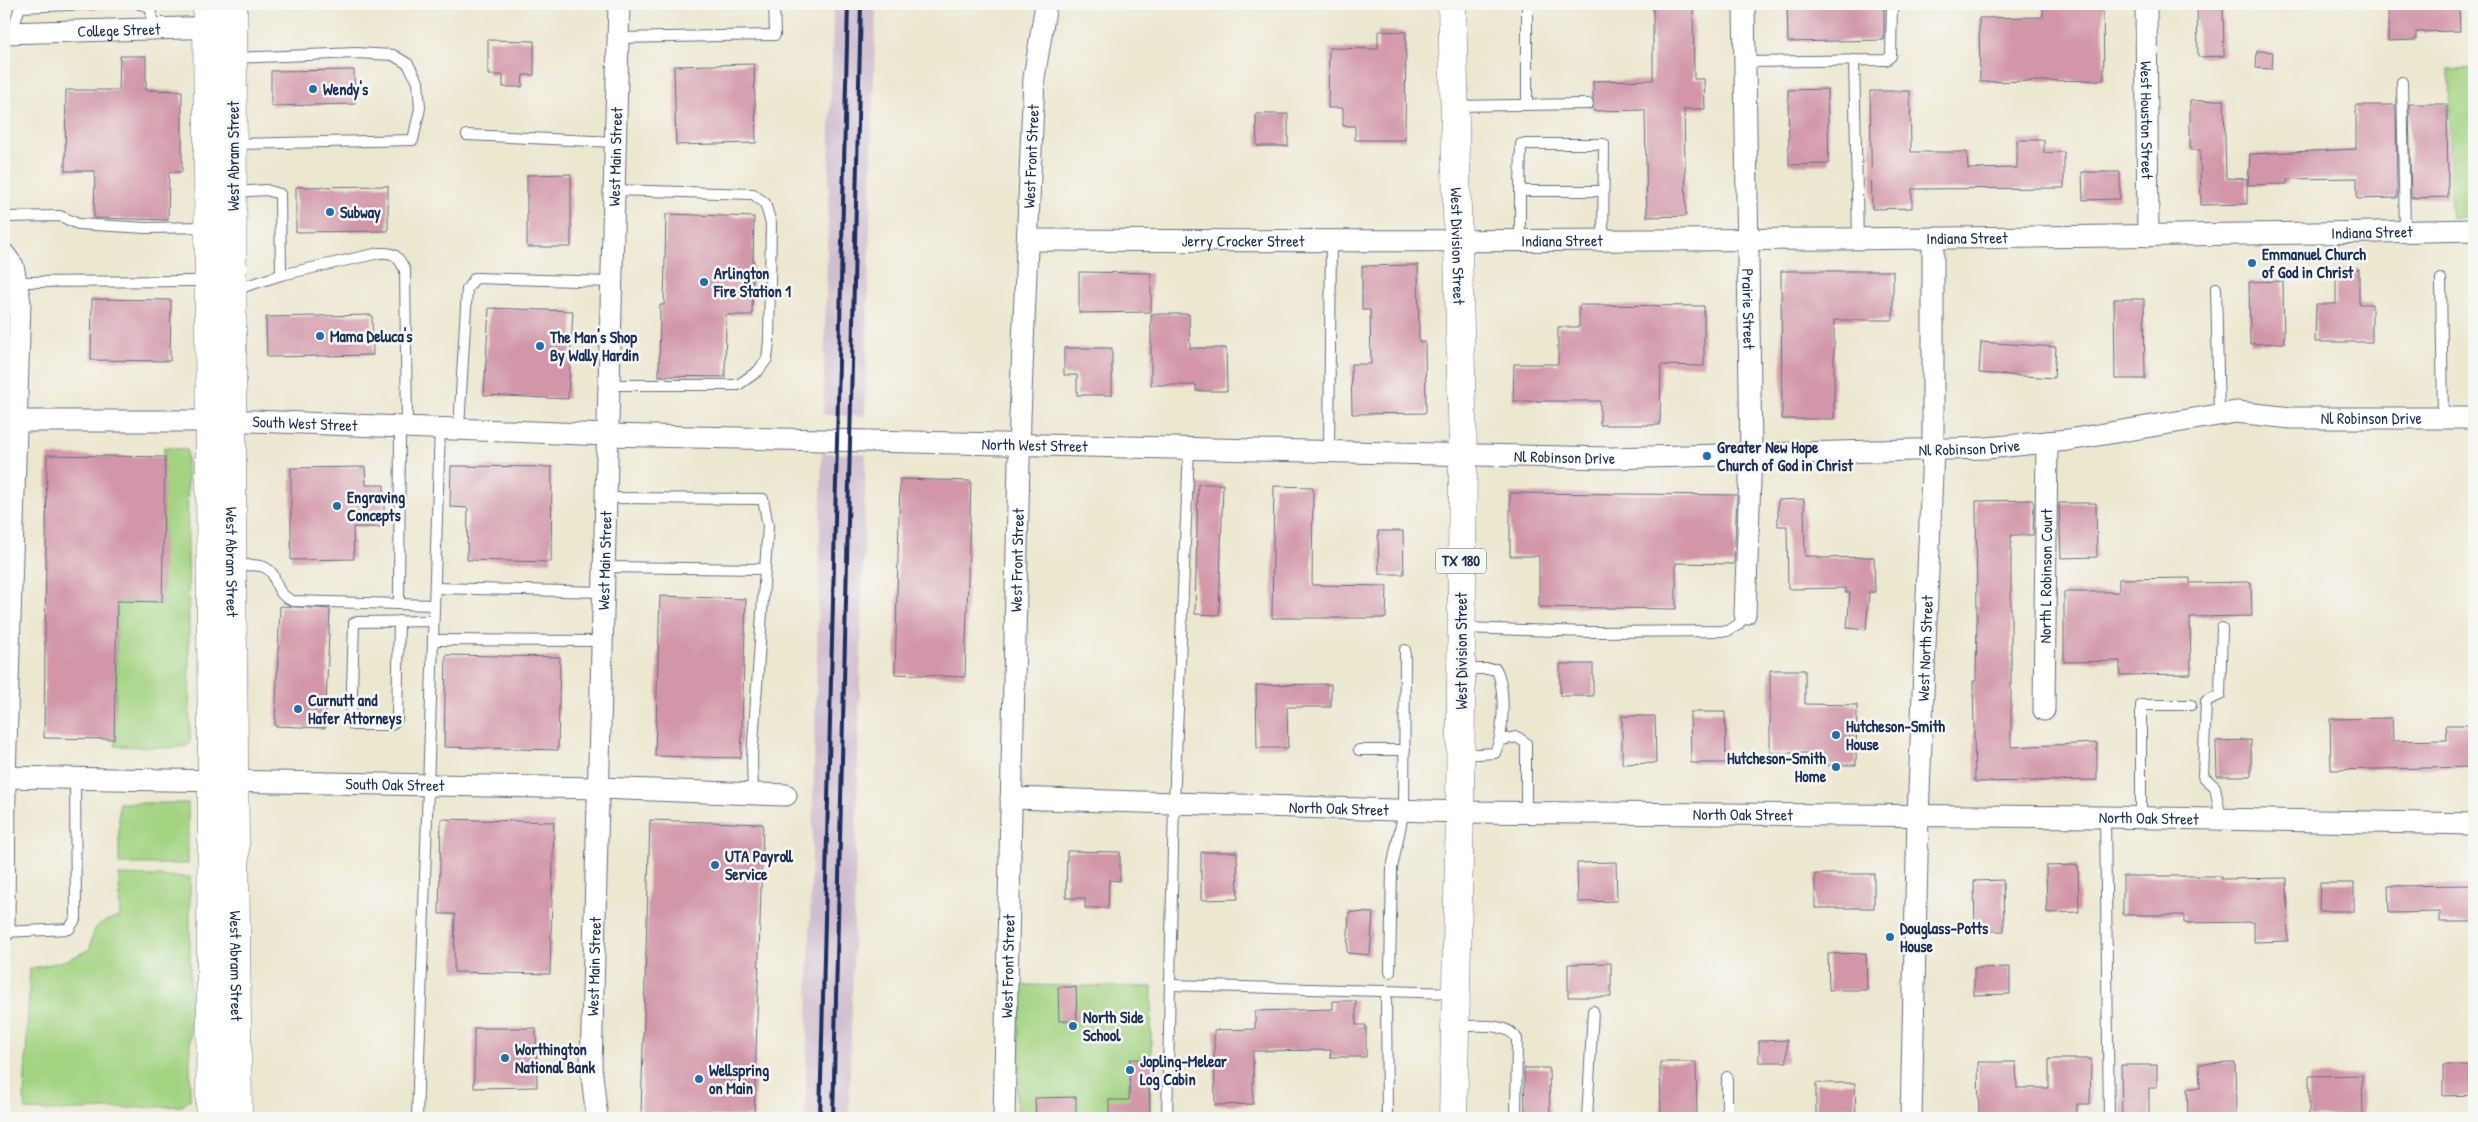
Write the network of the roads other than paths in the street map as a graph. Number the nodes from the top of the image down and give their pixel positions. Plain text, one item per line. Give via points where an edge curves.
1 (95, 4) edge
2 (139, 4) edge
3 (619, 4) edge
4 (774, 4) edge
5 (1046, 4) edge
6 (1452, 4) edge
7 (1527, 4) edge
8 (1744, 4) edge
9 (1892, 4) edge
10 (2146, 4) edge
11 (151, 13) edge
12 (220, 15) edge
13 (8, 32) edge
14 (618, 38) junction
15 (233, 58) junction
16 (1854, 60) junction
17 (1744, 62) junction
18 (2402, 82) dead end
19 (1588, 104) dead end
20 (1527, 105) junction
21 (1455, 106) junction
22 (467, 135) dead end
23 (615, 142) junction
24 (233, 144) junction
25 (613, 190) junction
26 (1520, 191) junction
27 (1603, 191) junction
28 (234, 192) junction
29 (4, 217) edge
30 (210, 227) junction
31 (2474, 230) edge
32 (2405, 231) junction
33 (2148, 236) junction
34 (1747, 238) junction
35 (1858, 238) junction
36 (1933, 238) junction
37 (1458, 239) junction
38 (1520, 239) junction
39 (1603, 239) junction
40 (1028, 240) junction
41 (1331, 241) junction
42 (4, 254) edge
43 (281, 275) junction
44 (2441, 279) dead end
45 (16, 282) junction
46 (611, 282) junction
47 (222, 286) junction
48 (2216, 288) dead end
49 (608, 385) junction
50 (2219, 415) junction
51 (2444, 418) junction
52 (2474, 418) edge
53 (10, 421) edge
54 (221, 421) junction
55 (404, 426) junction
56 (449, 428) junction
57 (607, 435) junction
58 (2047, 442) junction
59 (1020, 443) junction
60 (1933, 448) junction
61 (1189, 449) junction
62 (1329, 450) junction
63 (1751, 452) junction
64 (1463, 454) junction
65 (606, 498) junction
66 (232, 566) junction
67 (604, 566) junction
68 (765, 569) junction
69 (7, 581) edge
70 (434, 588) junction
71 (603, 592) junction
72 (399, 604) junction
73 (434, 605) junction
74 (6, 609) edge
75 (1746, 614) joint
76 (399, 621) junction
77 (433, 621) junction
78 (1461, 628) junction
79 (2222, 628) dead end
80 (433, 640) junction
81 (602, 642) junction
82 (1405, 650) dead end
83 (1461, 669) junction
84 (2191, 705) dead end
85 (2044, 710) dead end
86 (1501, 740) junction
87 (1359, 750) dead end
88 (1404, 750) junction
89 (1460, 755) junction
90 (4, 777) edge
91 (75, 778) junction
92 (223, 781) junction
93 (428, 785) junction
94 (598, 788) junction
95 (753, 794) junction
96 (786, 795) dead end
97 (1011, 798) junction
98 (1174, 803) junction
99 (1404, 810) junction
100 (1460, 812) junction
101 (1526, 812) junction
102 (1918, 816) junction
103 (2105, 817) junction
104 (2141, 818) junction
105 (2221, 819) junction
106 (2474, 824) edge
107 (4, 932) edge
108 (1390, 972) dead end
109 (1170, 985) junction
110 (1386, 991) junction
111 (1455, 993) junction
112 (1592, 1011) dead end
113 (1455, 1026) junction
114 (1727, 1077) dead end
115 (210, 1118) edge
116 (238, 1118) edge
117 (417, 1118) edge
118 (597, 1118) edge
119 (1004, 1118) edge
120 (1168, 1118) edge
121 (1387, 1118) edge
122 (1453, 1118) edge
123 (1516, 1118) edge
124 (1587, 1118) edge
125 (1727, 1118) edge
126 (1911, 1118) edge
127 (2109, 1118) edge

1 - 13 lane via 20,7
2 - 11 lane
3 - 14 street, West Main Street
4 - 14 lane via 775,35
5 - 40 street, West Front Street via 1034,78
6 - 21 main road, West Division Street / TX 180
7 - 20 lane
8 - 17 street, Prairie Street
9 - 16 lane via 1891,56 1886,60
10 - 33 street, West Houston Street
11 - 12 street, College Street
11 - 13 street, College Street
12 - 15 main road, West Abram Street
12 - 30 main road, West Abram Street
14 - 23 street, West Main Street
15 - 24 main road, West Abram Street
15 - 24 lane via 356,53 393,55 408,64 418,82 420,108 413,140
16 - 17 lane
16 - 35 lane
17 - 34 street, Prairie Street
18 - 32 lane
19 - 20 lane
20 - 21 lane
21 - 37 main road, West Division Street / TX 180
22 - 23 lane
23 - 25 street, West Main Street
24 - 28 main road, West Abram Street
25 - 46 street, West Main Street
25 - 49 lane via 753,194 766,203 771,223 770,322 767,358 758,371 738,385
26 - 27 lane
26 - 27 lane via 1521,144 1604,144
26 - 38 lane
27 - 39 lane
28 - 43 lane via 266,190 280,194
28 - 47 main road, West Abram Street
29 - 30 lane via 60,216 78,224 146,228
30 - 47 main road, West Abram Street
31 - 32 street, Indiana Street
32 - 33 street, Indiana Street
33 - 36 street, Indiana Street
34 - 35 street, Indiana Street
34 - 39 street, Indiana Street
34 - 63 street, Prairie Street
35 - 36 street, Indiana Street
36 - 60 street, West North Street
37 - 38 street, Indiana Street
37 - 41 street, Jerry Crocker Street
37 - 64 main road, West Division Street / TX 180
38 - 39 street, Indiana Street
40 - 41 street, Jerry Crocker Street
40 - 59 street, West Front Street
41 - 62 lane
42 - 45 street via 13,266
43 - 47 lane
43 - 55 lane via 379,253 391,252 398,256 405,270
44 - 51 lane
45 - 47 lane
45 - 53 street via 20,302
46 - 49 street, West Main Street
46 - 56 lane via 475,278 467,289
47 - 54 main road, West Abram Street
48 - 50 lane
49 - 57 street, West Main Street
50 - 51 street, Nl Robinson Drive via 2236,412 2291,418
50 - 58 street, Nl Robinson Drive
51 - 52 street, Nl Robinson Drive
53 - 54 street, South West Street
53 - 69 street
54 - 55 street, South West Street
54 - 66 main road, West Abram Street
54 - 92 main road, West Abram Street
55 - 56 street, South West Street
55 - 72 lane
56 - 57 street, South West Street
56 - 70 lane
57 - 59 street, North West Street
57 - 65 street, West Main Street
58 - 60 street, Nl Robinson Drive via 1987,448
58 - 85 street, North L Robinson Court
59 - 61 street, North West Street
59 - 97 street, West Front Street
60 - 63 street, Nl Robinson Drive
60 - 102 street, West North Street
61 - 62 street, North West Street
61 - 98 lane
62 - 64 street, North West Street
63 - 64 street, Nl Robinson Drive via 1610,458
63 - 75 street, Prairie Street
64 - 78 main road, West Division Street / TX 180
65 - 67 street, West Main Street
65 - 68 lane via 762,499 768,526
66 - 72 lane via 265,567 272,572 280,593 293,601
66 - 92 main road, West Abram Street
67 - 68 lane
67 - 71 street, West Main Street
68 - 95 lane via 752,758
69 - 74 street
70 - 71 lane
70 - 73 lane
71 - 81 street, West Main Street
72 - 73 lane
73 - 77 lane
74 - 90 street
75 - 78 lane via 1738,625 1727,631 1591,632
76 - 76 lane via 357,622 353,625 353,725 391,725 397,720
76 - 77 lane
77 - 80 lane
78 - 83 main road, West Division Street / TX 180
79 - 105 lane via 2220,695 2206,701 2204,776 2215,788
80 - 81 lane
80 - 93 lane
81 - 94 street, West Main Street
82 - 88 lane
83 - 86 lane via 1496,669 1501,680
83 - 89 main road, West Division Street / TX 180
84 - 104 lane via 2141,705
86 - 89 lane via 1495,753
86 - 101 lane via 1517,737 1526,743
87 - 88 lane
88 - 99 lane
89 - 100 main road, West Division Street / TX 180
90 - 91 street, South Oak Street
90 - 107 street
91 - 92 street, South Oak Street
91 - 107 lane via 76,918 69,929
92 - 93 street, South Oak Street
92 - 115 main road, West Abram Street
92 - 116 main road, West Abram Street
93 - 94 street, South Oak Street
93 - 117 lane
94 - 95 street, South Oak Street
94 - 118 street, West Main Street via 592,1068
95 - 96 street, South Oak Street
97 - 98 street, North Oak Street
97 - 119 street, West Front Street
98 - 99 street, North Oak Street
98 - 109 lane
99 - 100 street, North Oak Street
99 - 108 lane via 1392,868
100 - 101 street, North Oak Street
100 - 111 main road, West Division Street / TX 180
101 - 102 street, North Oak Street
102 - 103 street, North Oak Street
102 - 126 street, West North Street
103 - 104 street, North Oak Street
103 - 127 lane
104 - 105 street, North Oak Street
105 - 106 street, North Oak Street
109 - 110 lane
109 - 120 lane
110 - 111 lane
110 - 121 lane
111 - 113 main road, West Division Street / TX 180
112 - 124 lane
113 - 122 main road, West Division Street / TX 180
113 - 123 lane via 1502,1028 1515,1035
114 - 125 lane

